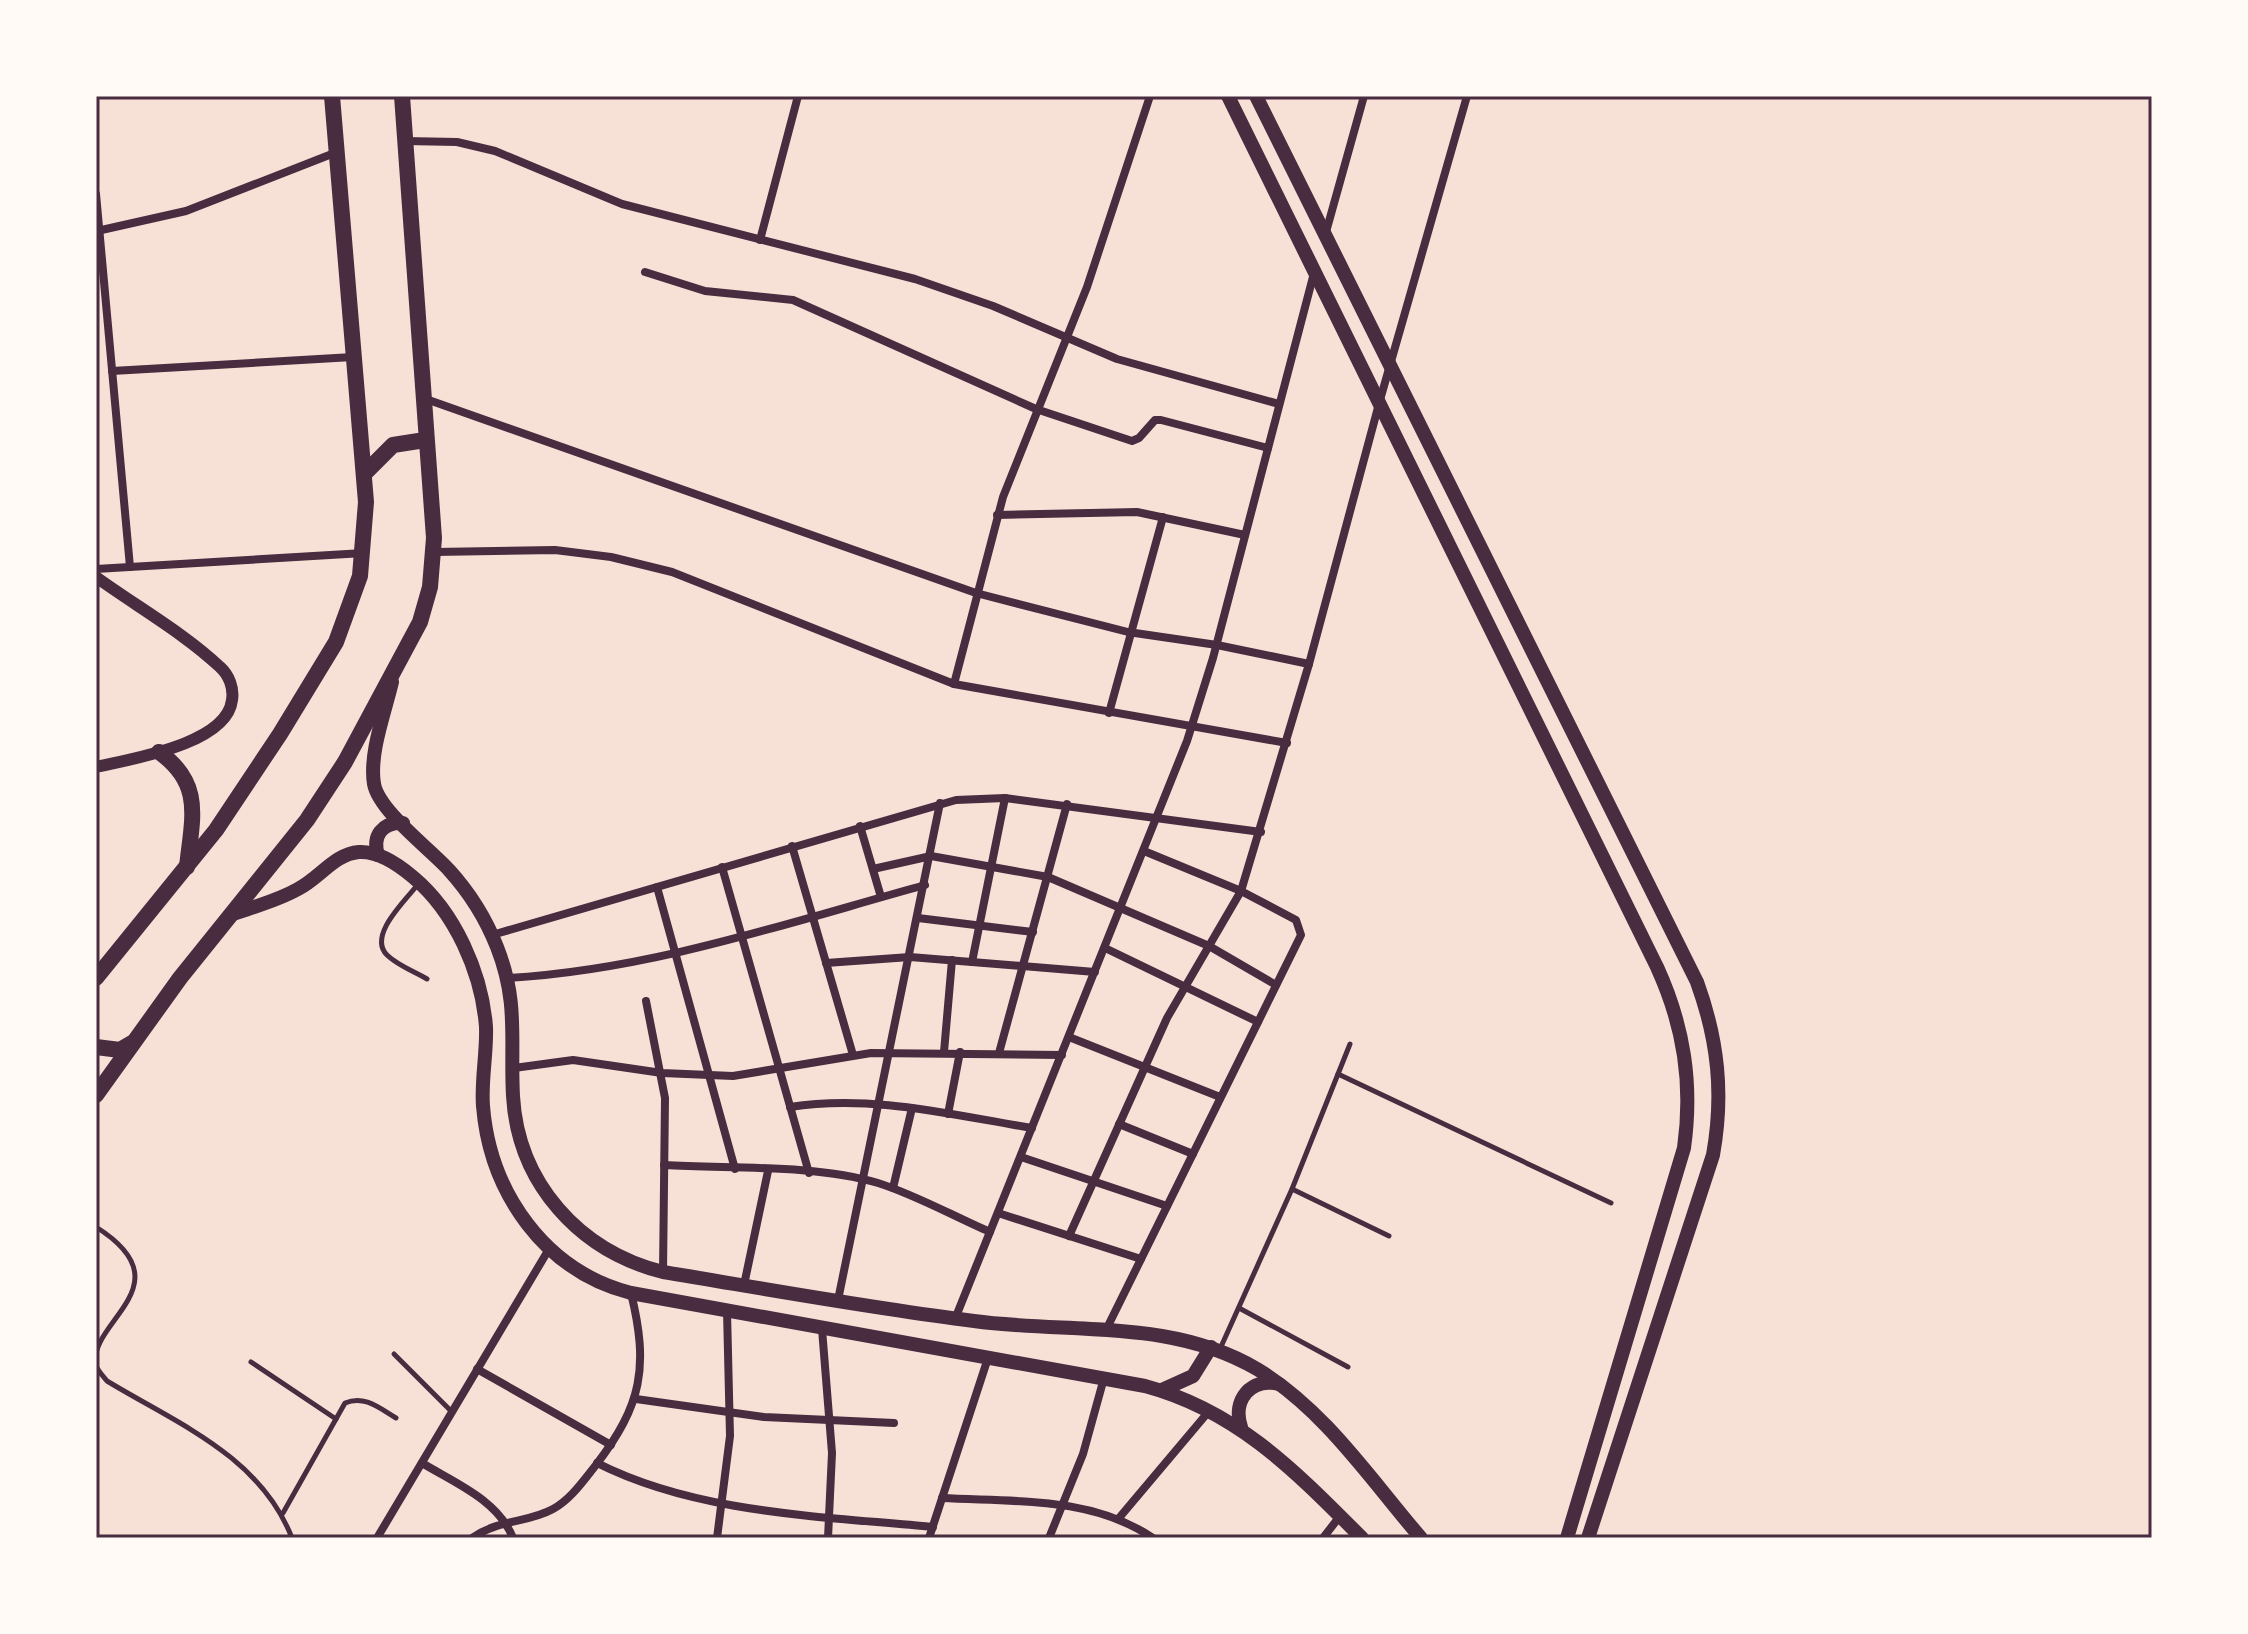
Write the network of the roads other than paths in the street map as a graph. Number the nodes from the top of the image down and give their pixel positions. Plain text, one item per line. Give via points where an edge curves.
1 (332, 96) edge
2 (402, 96) edge
3 (798, 96) edge
4 (1150, 96) edge
5 (1228, 96) edge
6 (1256, 96) edge
7 (1364, 96) edge
8 (1467, 96) edge
9 (405, 141) junction
10 (337, 152) junction
11 (96, 194) edge
12 (98, 231) edge
13 (1326, 232) junction
14 (760, 240) junction
15 (1315, 269) junction
16 (645, 272) dead end
17 (1066, 340) junction
18 (353, 357) junction
19 (1390, 362) junction
20 (112, 371) junction
21 (422, 397) junction
22 (1380, 400) junction
23 (1279, 404) junction
24 (1036, 409) junction
25 (425, 440) junction
26 (1268, 448) junction
27 (364, 474) junction
28 (997, 515) junction
29 (1163, 517) junction
30 (1245, 535) junction
31 (434, 552) junction
32 (365, 553) junction
33 (130, 567) junction
34 (96, 569) edge
35 (96, 577) edge
36 (976, 593) junction
37 (1128, 632) junction
38 (1217, 645) junction
39 (1309, 664) junction
40 (393, 677) junction
41 (954, 684) junction
42 (1109, 713) junction
43 (1192, 726) junction
44 (1287, 743) junction
45 (159, 752) junction
46 (96, 767) edge
47 (1005, 798) junction
48 (940, 803) junction
49 (1067, 804) junction
50 (1158, 816) junction
51 (403, 823) junction
52 (860, 826) junction
53 (1261, 832) junction
54 (792, 846) junction
55 (1144, 851) junction
56 (378, 855) junction
57 (931, 856) junction
58 (722, 867) junction
59 (991, 867) junction
60 (187, 868) junction
61 (873, 869) junction
62 (1048, 877) junction
63 (420, 883) junction
64 (925, 885) junction
65 (657, 887) junction
66 (1241, 891) junction
67 (881, 897) junction
68 (1122, 906) junction
69 (230, 915) junction
70 (812, 916) junction
71 (918, 918) junction
72 (979, 926) junction
73 (1033, 932) junction
74 (492, 935) junction
75 (741, 935) junction
76 (1209, 946) junction
77 (1105, 948) junction
78 (675, 953) junction
79 (910, 957) junction
80 (952, 960) junction
81 (972, 962) junction
82 (826, 963) junction
83 (1023, 966) junction
84 (1095, 972) junction
85 (96, 978) edge
86 (507, 978) junction
87 (427, 979) dead end
88 (1276, 985) junction
89 (1184, 986) junction
90 (646, 1001) dead end
91 (1258, 1022) junction
92 (1069, 1037) junction
93 (132, 1043) junction
94 (1350, 1044) dead end
95 (96, 1047) edge
96 (890, 1052) junction
97 (944, 1052) junction
98 (960, 1052) junction
99 (999, 1053) junction
100 (853, 1055) junction
101 (1062, 1055) junction
102 (1144, 1067) junction
103 (514, 1068) junction
104 (780, 1071) junction
105 (662, 1073) junction
106 (1338, 1074) junction
107 (710, 1076) junction
108 (96, 1095) edge
109 (1220, 1097) junction
110 (879, 1103) junction
111 (790, 1107) junction
112 (912, 1108) junction
113 (948, 1114) junction
114 (1119, 1124) junction
115 (1032, 1128) junction
116 (1193, 1154) junction
117 (1021, 1157) junction
118 (664, 1165) junction
119 (735, 1169) junction
120 (768, 1171) junction
121 (809, 1173) junction
122 (864, 1180) junction
123 (1093, 1181) junction
124 (893, 1188) junction
125 (1292, 1189) junction
126 (1611, 1203) dead end
127 (1167, 1206) junction
128 (998, 1213) junction
129 (96, 1227) edge
130 (990, 1232) junction
131 (1069, 1236) junction
132 (1389, 1236) dead end
133 (549, 1249) junction
134 (1141, 1259) junction
135 (663, 1272) junction
136 (744, 1285) junction
137 (631, 1293) junction
138 (838, 1300) junction
139 (1239, 1308) junction
140 (727, 1311) junction
141 (955, 1319) junction
142 (822, 1329) junction
143 (1106, 1330) junction
144 (1216, 1349) junction
145 (394, 1354) dead end
146 (988, 1358) junction
147 (251, 1362) dead end
148 (1348, 1367) dead end
149 (477, 1369) junction
150 (1104, 1378) junction
151 (1280, 1384) junction
152 (1162, 1390) junction
153 (636, 1399) junction
154 (1211, 1410) junction
155 (452, 1412) junction
156 (731, 1413) junction
157 (396, 1418) dead end
158 (336, 1419) junction
159 (832, 1422) junction
160 (894, 1423) dead end
161 (1241, 1427) junction
162 (611, 1445) junction
163 (422, 1463) junction
164 (597, 1463) junction
165 (942, 1498) junction
166 (723, 1503) junction
167 (1063, 1505) junction
168 (283, 1514) junction
169 (1340, 1516) junction
170 (831, 1517) junction
171 (1119, 1518) junction
172 (505, 1521) junction
173 (933, 1527) junction
174 (292, 1538) edge
175 (377, 1538) edge
176 (472, 1538) edge
177 (513, 1538) edge
178 (717, 1538) edge
179 (828, 1538) edge
180 (929, 1538) edge
181 (1049, 1538) edge
182 (1153, 1538) edge
183 (1323, 1538) edge
184 (1362, 1538) edge
185 (1421, 1538) edge
186 (1567, 1538) edge
187 (1588, 1538) edge

1 - 10 highway
2 - 9 highway
3 - 14 street
4 - 17 street
5 - 15 main road
6 - 13 main road
7 - 13 street
8 - 19 street
9 - 14 street via 483,148 622,204
9 - 21 highway
10 - 12 street via 186,211
10 - 18 highway
11 - 12 street
12 - 20 street
13 - 19 main road
14 - 17 street via 925,282
15 - 22 main road
15 - 23 street
16 - 24 street via 705,291 793,300
17 - 23 street
17 - 24 street
18 - 20 street
18 - 27 highway
19 - 22 street
19 - 187 main road via 1697,982 1715,1038 1720,1096 1713,1155
20 - 33 street
21 - 25 highway
21 - 36 street
22 - 39 street
22 - 186 main road via 1657,967 1683,1042 1689,1095 1684,1148
23 - 26 street
24 - 26 street via 1132,441 1161,420
24 - 28 street
25 - 27 highway via 393,445
25 - 31 highway
26 - 30 street
27 - 32 highway
28 - 29 street via 1105,511
28 - 36 street
29 - 30 street
29 - 37 street
30 - 38 street
31 - 40 highway via 424,610
31 - 41 street via 555,550 672,572
32 - 33 street
32 - 60 highway via 354,599 323,666
33 - 34 street
35 - 45 street via 221,668 230,681 231,706 214,728
36 - 37 street
36 - 41 street
37 - 38 street
37 - 42 street
38 - 39 street
38 - 43 street
39 - 44 street
40 - 51 main road via 374,783
40 - 69 highway via 315,809
41 - 42 street
42 - 43 street
43 - 44 street
43 - 50 street
44 - 53 street
45 - 46 street
45 - 60 highway via 174,763 191,792
47 - 48 street
47 - 49 street
47 - 59 street
48 - 52 street
48 - 57 street
49 - 50 street
49 - 62 street
50 - 53 street
50 - 55 street
51 - 56 main road via 390,823 380,831 375,842
51 - 74 main road via 450,870
52 - 54 street
52 - 61 street
53 - 66 street
54 - 58 street
54 - 70 street
55 - 66 street
55 - 68 street
56 - 63 main road
56 - 69 main road via 365,852 338,859 295,891
57 - 59 street
57 - 61 street
57 - 64 street
58 - 65 street
58 - 75 street
59 - 62 street
59 - 72 street
60 - 85 highway
61 - 67 street
62 - 68 street
62 - 73 street
63 - 87 lane via 384,930 381,943 386,955
63 - 133 main road via 451,921 479,988 486,1028 483,1105 499,1173 520,1213
64 - 67 street
64 - 71 street
65 - 74 street
65 - 78 street
66 - 76 street
66 - 88 street via 1301,927
67 - 70 street
68 - 76 street
68 - 77 street
69 - 93 highway
70 - 75 street
70 - 82 street
71 - 72 street
71 - 79 street
72 - 73 street
72 - 81 street
73 - 83 street
74 - 86 main road
75 - 78 street
75 - 104 street
76 - 88 street
76 - 89 street
77 - 84 street
77 - 89 street
78 - 86 street via 599,970
78 - 107 street
79 - 80 street
79 - 82 street
79 - 96 street
80 - 81 street
80 - 97 street
81 - 83 street
82 - 100 street
83 - 84 street
83 - 99 street
84 - 92 street
86 - 103 main road via 514,1014
88 - 91 street
89 - 91 street
89 - 102 street
90 - 105 street
91 - 109 street
92 - 101 street
92 - 102 street
93 - 95 highway via 120,1050
93 - 108 highway
94 - 106 lane
96 - 97 street
96 - 100 street
96 - 110 street
97 - 98 street
98 - 99 street
98 - 113 street
99 - 101 street
100 - 104 street
101 - 115 street
102 - 109 street
102 - 114 street
103 - 105 street via 573,1060
103 - 135 main road via 519,1133 545,1192 594,1243
104 - 107 street
104 - 111 street
105 - 107 street
105 - 118 street
106 - 125 lane
106 - 126 lane
107 - 119 street
109 - 116 street
110 - 111 street
110 - 112 street
110 - 122 street
111 - 121 street
112 - 113 street
112 - 124 street
113 - 115 street
114 - 116 street
114 - 123 street
115 - 117 street
116 - 127 street
117 - 123 street
117 - 128 street
118 - 119 street
118 - 135 street
119 - 120 street
120 - 121 street
120 - 136 street
121 - 122 street
122 - 124 street
122 - 138 street
123 - 127 street
123 - 131 street
124 - 130 street
125 - 132 lane
125 - 139 lane
127 - 134 street
128 - 130 street
128 - 131 street
129 - 168 lane via 118,1241 133,1267 131,1298 97,1350 96,1366 107,1381 240,1461
130 - 141 street
131 - 134 street
133 - 137 main road via 586,1278
133 - 149 street
134 - 143 street
135 - 136 main road
136 - 138 main road
137 - 140 main road
137 - 153 street via 641,1349
138 - 141 main road
139 - 144 lane
139 - 148 lane
140 - 142 main road
140 - 156 street
141 - 143 main road
142 - 146 main road
142 - 159 street
143 - 144 main road via 1169,1335
144 - 151 main road
144 - 152 main road via 1193,1376
145 - 155 lane
146 - 150 main road
146 - 165 street
147 - 158 lane
149 - 155 street
149 - 162 street
150 - 152 main road
150 - 167 street
151 - 161 main road via 1266,1382 1248,1390 1238,1407
151 - 185 main road via 1310,1410
152 - 154 main road
153 - 156 street
153 - 162 street
154 - 161 main road
154 - 171 street
155 - 163 street
156 - 159 street
156 - 166 street
157 - 158 lane via 355,1399 345,1403
158 - 168 lane
159 - 160 street
159 - 170 street
161 - 169 main road
162 - 164 street
163 - 172 street via 486,1502
163 - 175 street
164 - 166 street via 648,1486
164 - 172 street via 552,1510
165 - 167 street
165 - 173 street
166 - 170 street
166 - 178 street
167 - 171 street
167 - 181 street
168 - 174 lane
169 - 183 street
169 - 184 main road
170 - 173 street
170 - 179 street
171 - 182 street
172 - 176 street
172 - 177 street
173 - 180 street

